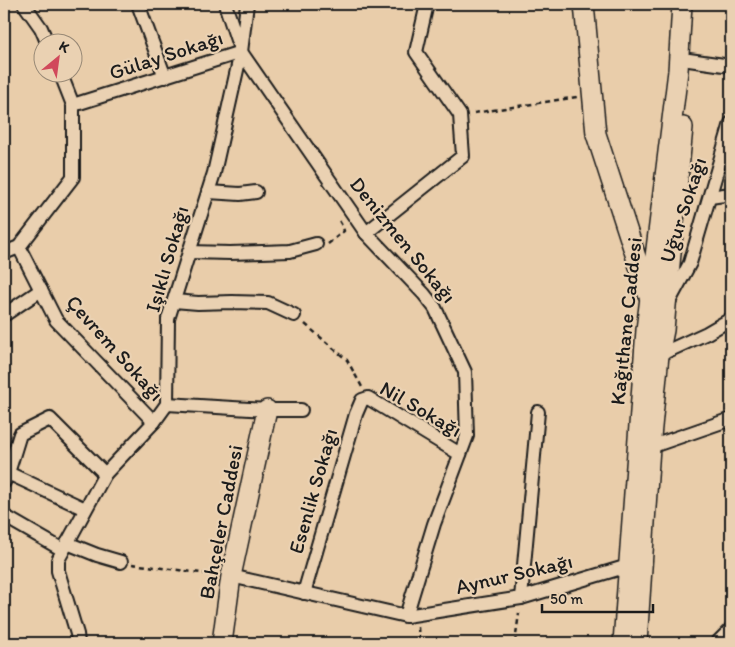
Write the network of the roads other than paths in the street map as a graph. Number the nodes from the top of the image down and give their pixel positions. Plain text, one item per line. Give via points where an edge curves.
1 (24, 4) edge
2 (138, 4) edge
3 (226, 4) edge
4 (247, 4) edge
5 (427, 4) edge
6 (584, 4) edge
7 (682, 4) edge
8 (694, 4) edge
9 (44, 32) edge
10 (241, 52) junction
11 (683, 66) junction
12 (731, 66) edge
13 (165, 77) junction
14 (64, 82) edge
15 (74, 105) junction
16 (731, 123) edge
17 (208, 192) junction
18 (256, 192) dead end
19 (731, 194) edge
20 (710, 197) junction
21 (366, 234) junction
22 (316, 244) road end
23 (19, 247) junction
24 (189, 252) junction
25 (4, 253) edge
26 (41, 290) junction
27 (174, 301) junction
28 (658, 303) junction
29 (294, 314) road end
30 (4, 315) edge
31 (731, 319) edge
32 (659, 355) junction
33 (365, 399) joint
34 (167, 404) junction
35 (267, 410) junction
36 (301, 410) dead end
37 (538, 412) dead end
38 (731, 419) edge
39 (154, 422) junction
40 (650, 447) junction
41 (460, 454) junction
42 (105, 474) junction
43 (6, 478) edge
44 (85, 509) junction
45 (4, 516) edge
46 (65, 547) junction
47 (121, 562) road end
48 (628, 566) junction
49 (231, 576) junction
50 (304, 593) junction
51 (521, 598) junction
52 (406, 616) junction
53 (731, 629) edge
54 (78, 643) edge
55 (222, 643) edge
56 (623, 643) edge
57 (637, 643) edge
58 (717, 643) edge

1 - 9 street
2 - 13 street
3 - 10 street, Işıklı Sokağı
4 - 10 street
5 - 21 street via 416,52 460,115 463,156
6 - 28 main road via 596,134
7 - 11 main road, Kağıthane Caddesi
8 - 11 main road, Kağıthane Caddesi
10 - 13 street, Gülay Sokağı
10 - 17 street, Işıklı Sokağı
10 - 21 street, Denizmen Sokağı
11 - 12 street
11 - 28 main road, Kağıthane Caddesi
13 - 15 street, Gülay Sokağı
14 - 15 street
15 - 23 street via 73,177
16 - 20 street, Uğur Sokağı
17 - 18 street
17 - 24 street, Işıklı Sokağı
19 - 20 street
20 - 28 street, Uğur Sokağı via 690,263
21 - 41 street, Denizmen Sokağı via 435,308 465,372 467,436
22 - 24 street via 290,251
23 - 25 street
23 - 26 street, Çevrem Sokağı
24 - 27 street, Işıklı Sokağı
26 - 30 street
26 - 39 street, Çevrem Sokağı via 56,320
27 - 29 street via 268,303
27 - 34 street, Işıklı Sokağı via 168,319
28 - 32 main road, Kağıthane Caddesi via 664,330
28 - 48 main road, Kağıthane Caddesi via 646,330
31 - 32 street
32 - 40 main road, Kağıthane Caddesi
33 - 41 street, Nil Sokağı
33 - 50 street, Esenlik Sokağı via 356,414
34 - 35 street
34 - 39 street
35 - 36 street
35 - 49 main road, Bahçeler Caddesi
37 - 51 street
38 - 40 street
39 - 42 street
40 - 57 main road, Kağıthane Caddesi
41 - 52 street, Denizmen Sokağı via 434,524
42 - 43 street via 50,419 20,434
42 - 44 street
43 - 44 street
44 - 46 street
45 - 46 street
46 - 47 street
46 - 54 street via 58,560 58,571
48 - 51 street, Aynur Sokağı
48 - 56 main road, Kağıthane Caddesi
49 - 50 street, Aynur Sokağı
49 - 55 main road, Bahçeler Caddesi
50 - 52 street, Aynur Sokağı
51 - 52 street, Aynur Sokağı
53 - 58 street

